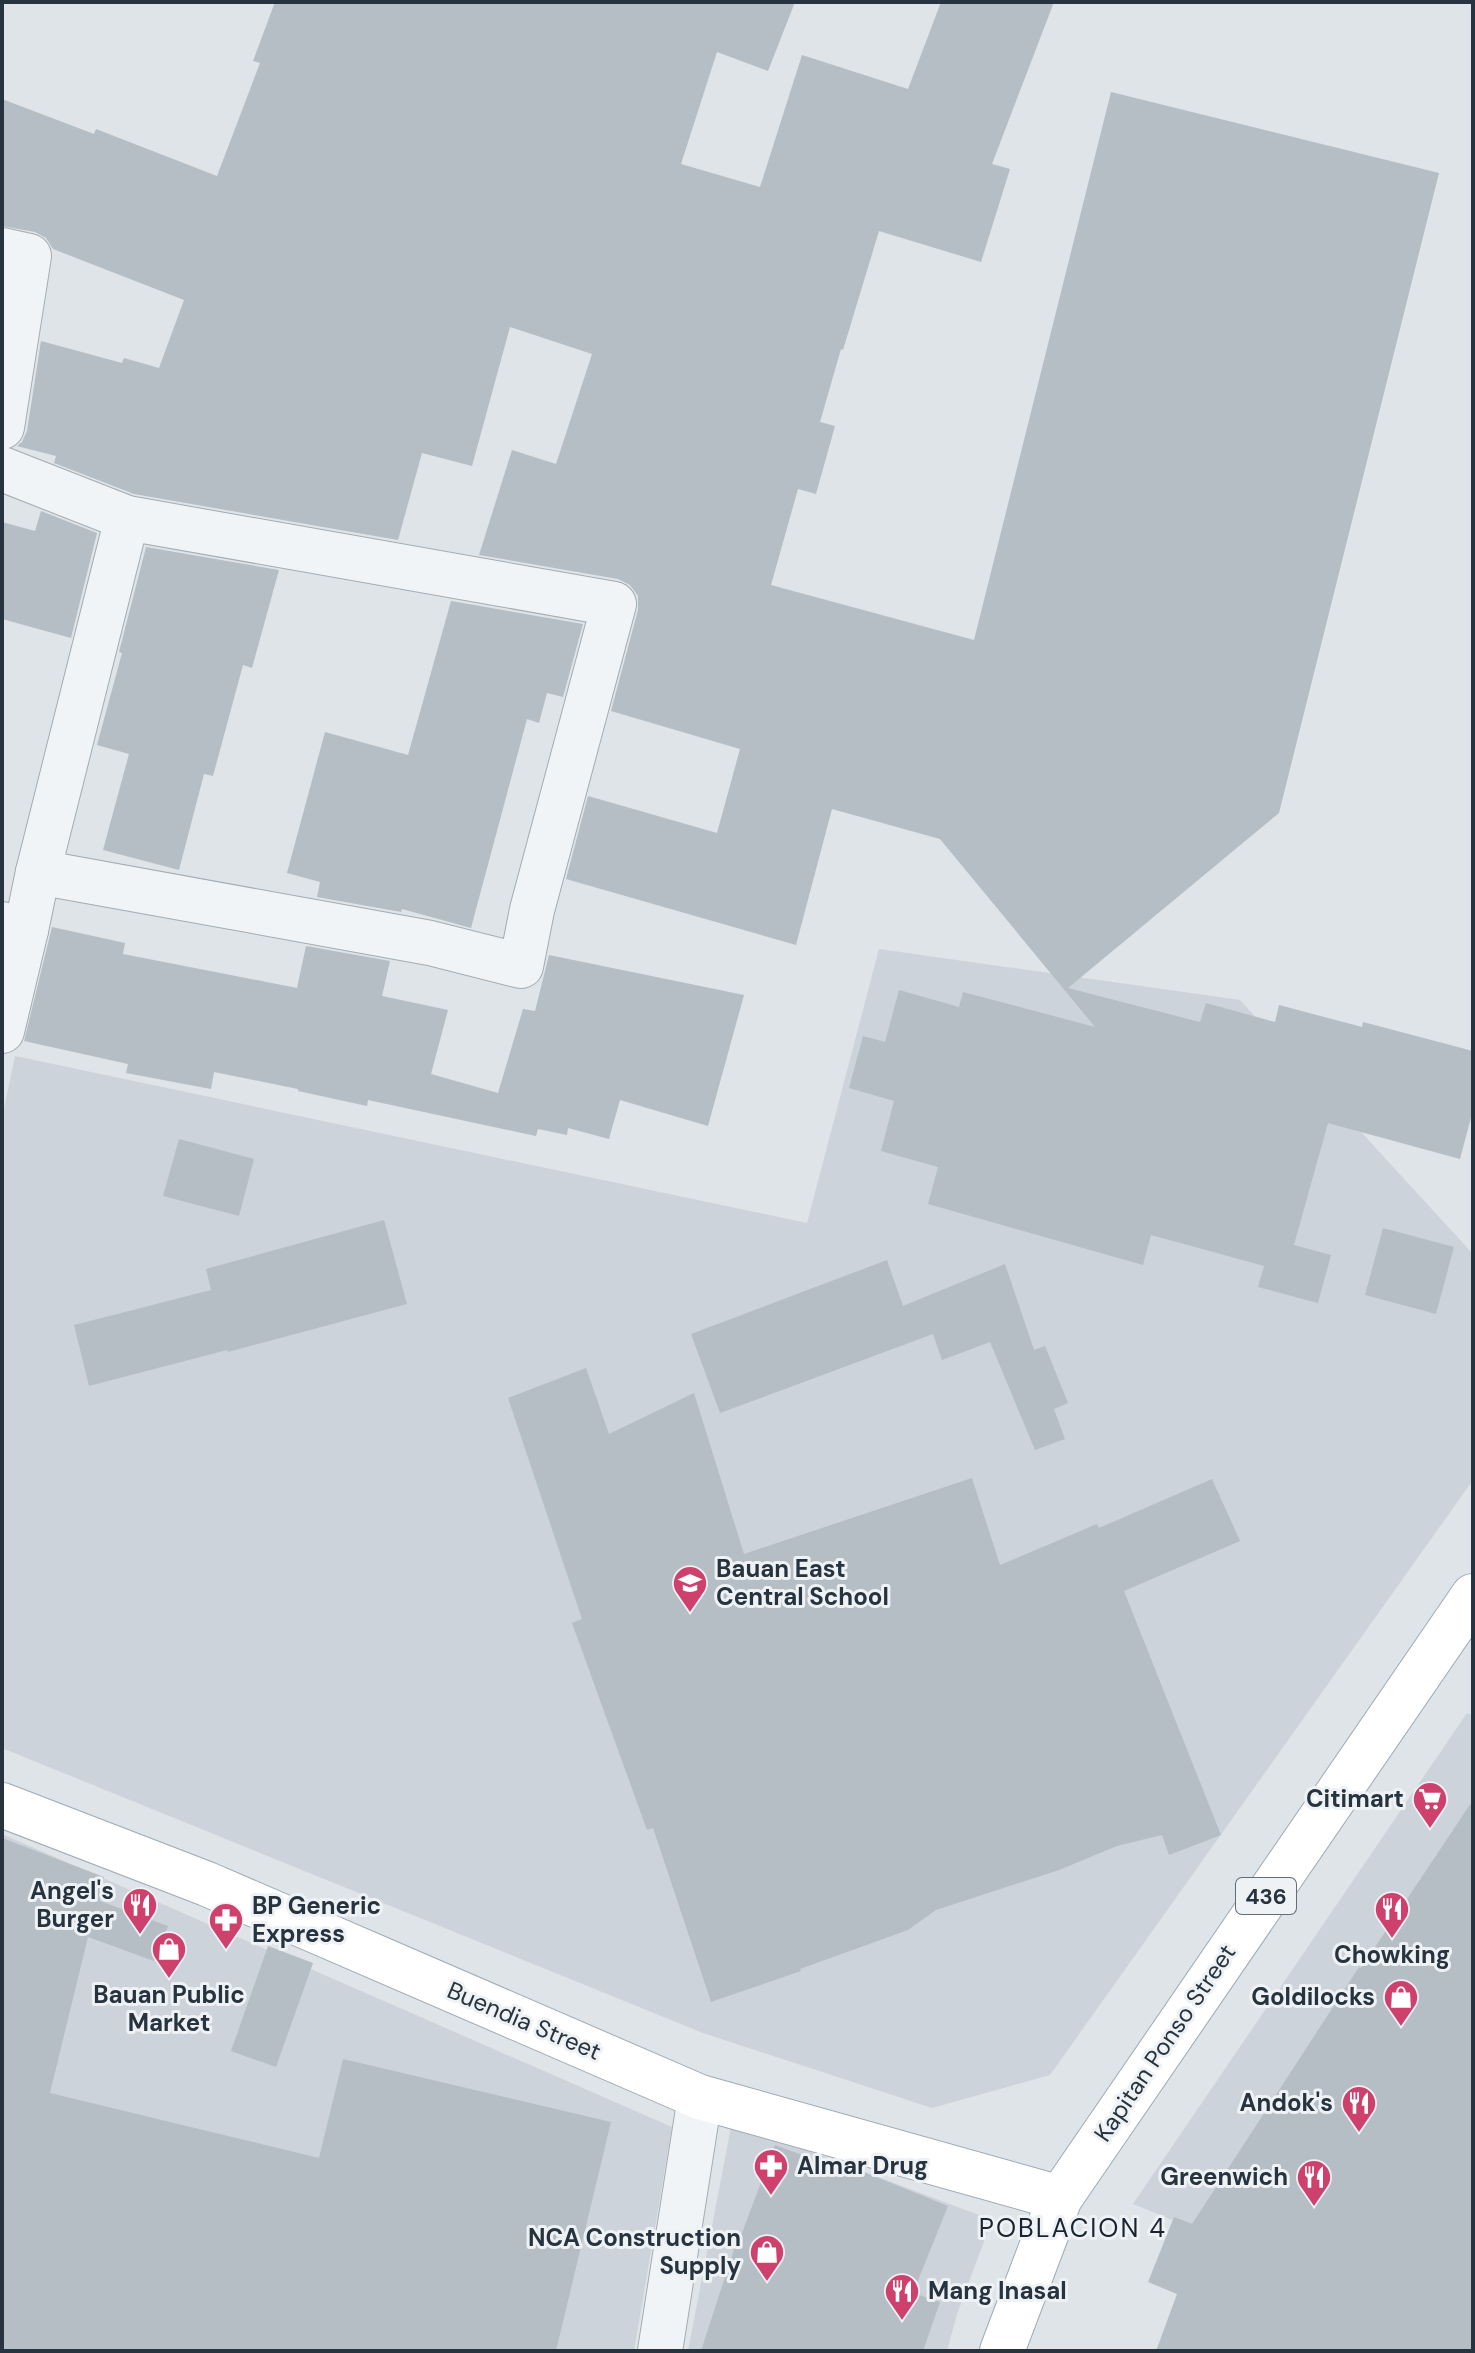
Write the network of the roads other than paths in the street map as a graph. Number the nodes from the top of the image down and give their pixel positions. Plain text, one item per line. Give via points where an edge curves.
1 (2, 250) edge
2 (2, 427) edge
3 (2, 469) edge
4 (127, 518) junction
5 (38, 872) junction
6 (14, 927) edge
7 (2, 1031) edge
8 (1473, 1596) edge
9 (2, 1805) edge
10 (700, 2097) junction
11 (1060, 2198) junction
12 (660, 2351) edge
13 (1002, 2351) edge

1 - 2 street via 29,256
3 - 4 street
4 - 5 street
4 - 5 street via 614,604 521,966 430,943
5 - 6 street
6 - 7 street
8 - 11 main road, Kapitan Ponso Street / 436
9 - 10 main road, Buendia Street via 207,1884
10 - 11 main road, Buendia Street
10 - 12 street
11 - 13 main road, Kapitan Ponso Street / 436

